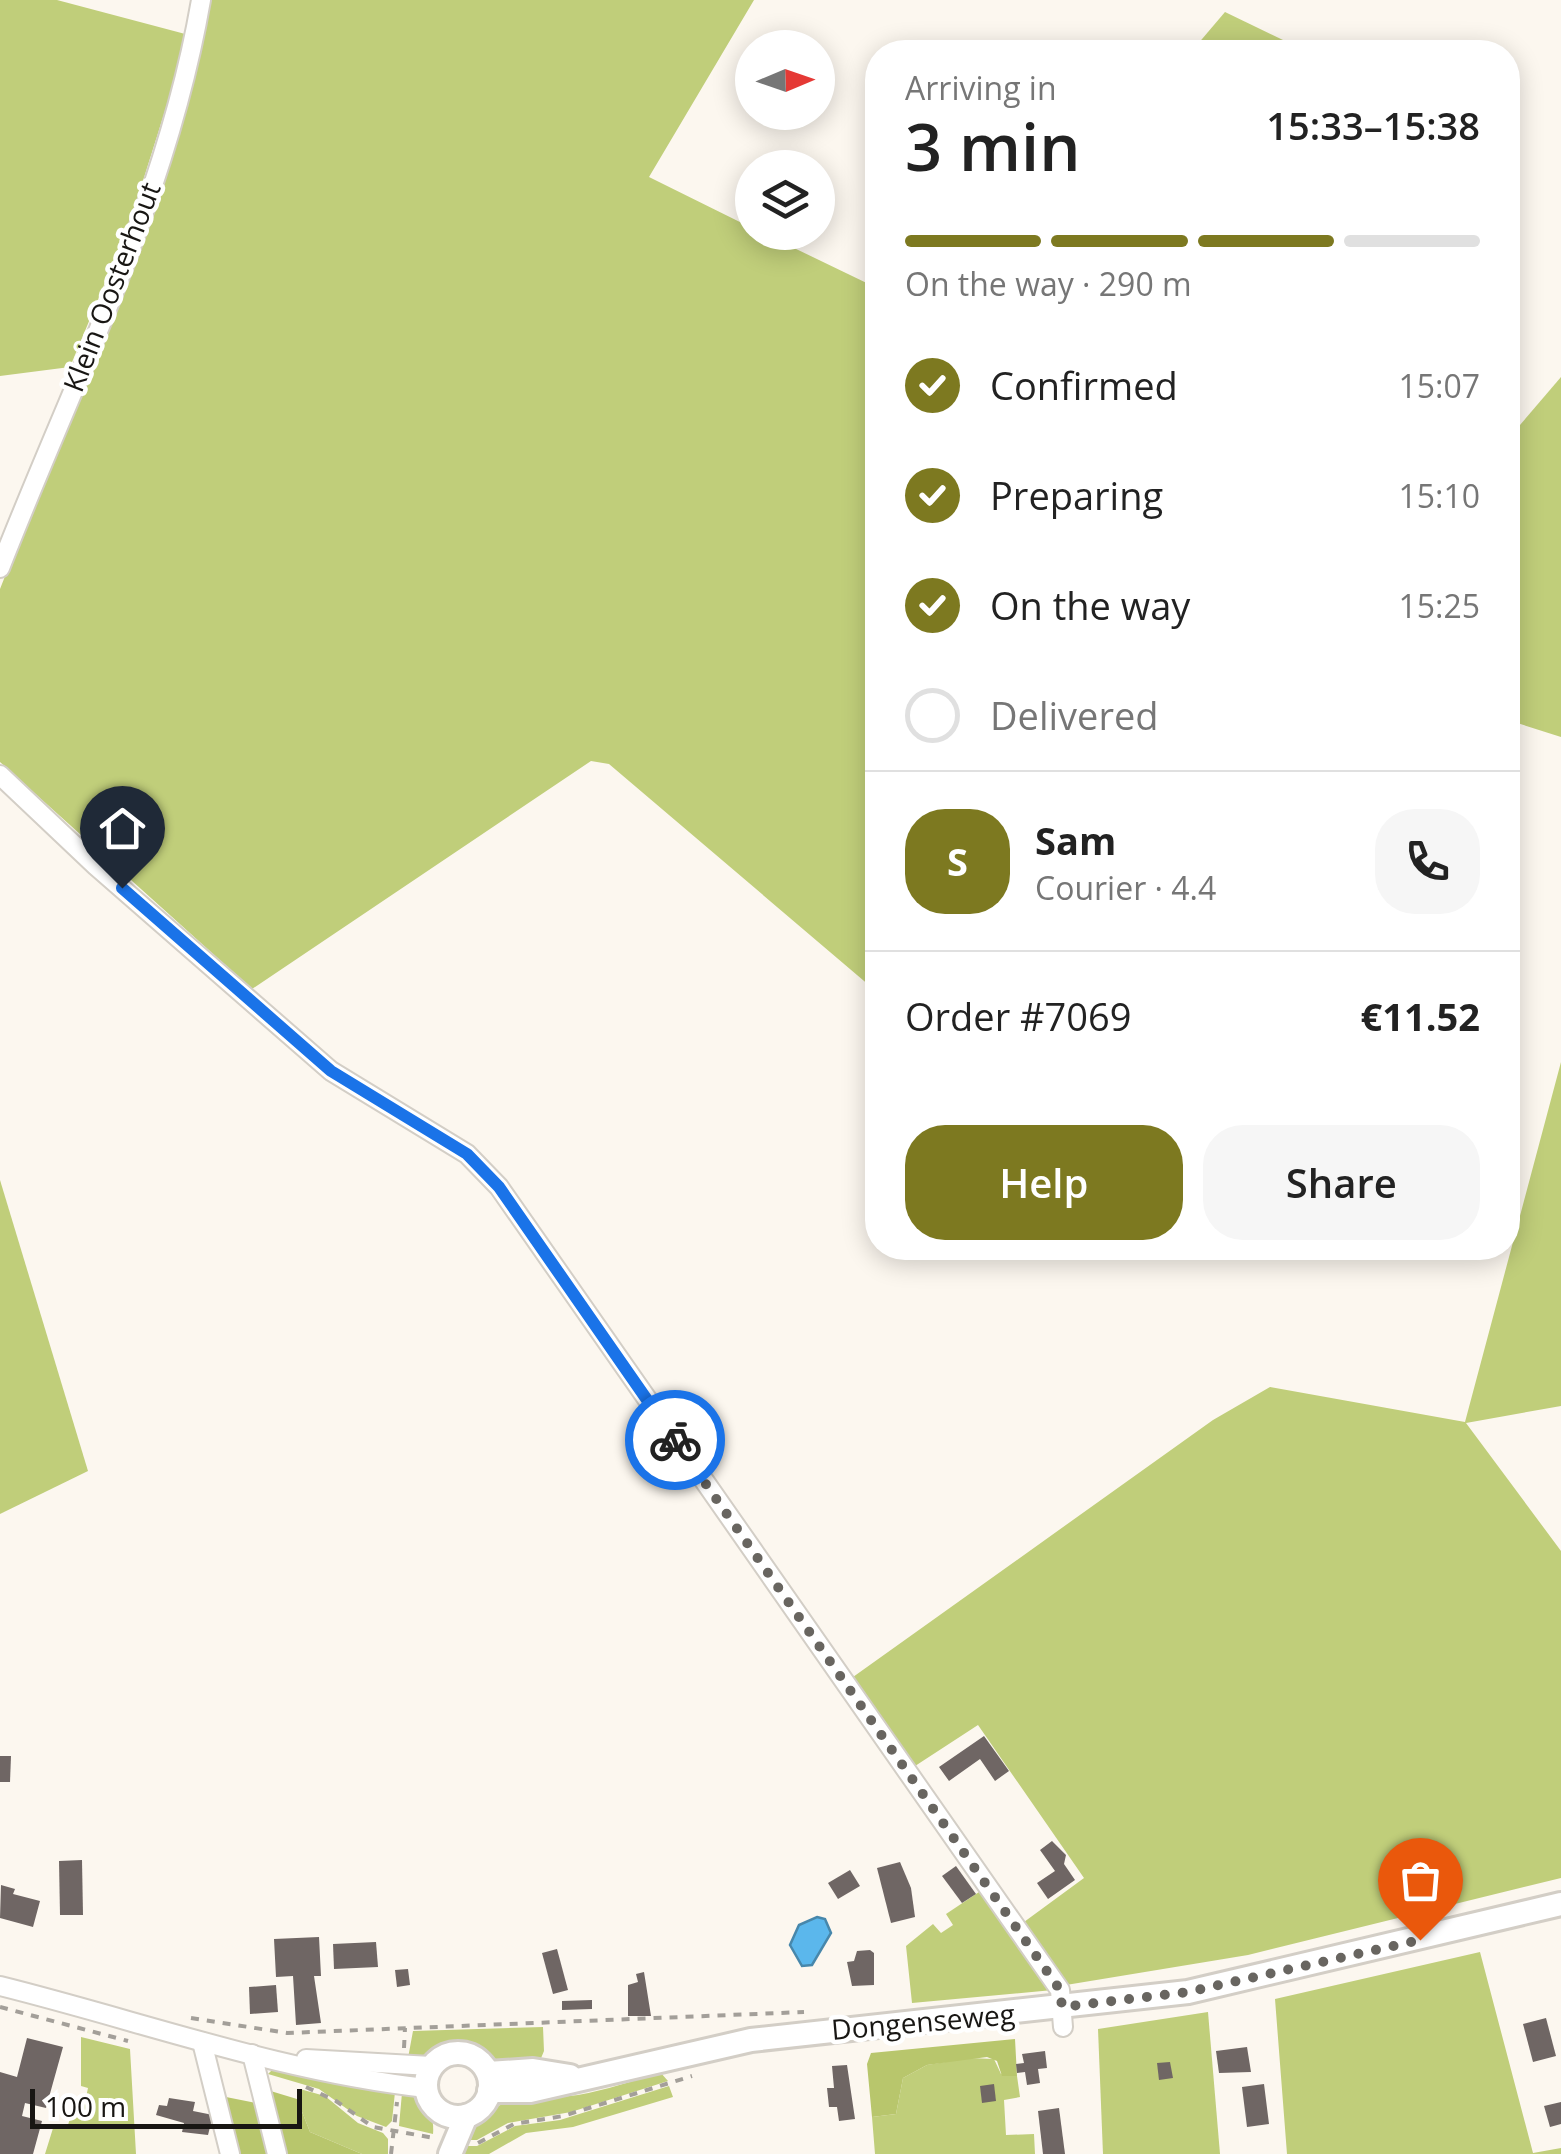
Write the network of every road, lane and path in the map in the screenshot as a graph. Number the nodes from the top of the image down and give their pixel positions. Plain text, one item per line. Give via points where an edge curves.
1 (201, 0) edge
2 (0, 568) edge
3 (0, 775) edge
4 (1561, 1904) edge
5 (0, 1986) edge
6 (0, 2008) edge
7 (819, 2011) dead end
8 (23, 2014) dead end
9 (181, 2016) dead end
10 (1062, 2017) junction
11 (202, 2042) junction
12 (252, 2054) junction
13 (692, 2076) dead end
14 (428, 2077) junction
15 (489, 2082) junction
16 (454, 2115) junction
17 (393, 2130) dead end
18 (446, 2147) edge
19 (230, 2154) edge
20 (278, 2154) edge

1 - 2 street, Klein Oosterhout via 191,61 130,254
3 - 10 street via 331,1071 467,1154 499,1187 1060,1990
4 - 10 main road, Dongenseweg
5 - 11 street
6 - 8 path
7 - 9 path, Dongenseweg via 287,2033
10 - 15 main road, Dongenseweg via 751,2040 579,2077 533,2070
11 - 12 street
11 - 19 street
12 - 14 street via 345,2077
12 - 20 street
13 - 18 path via 563,2116 514,2124 478,2143
14 - 15 main road via 450,2053 462,2052 473,2056
14 - 16 main road via 434,2107
15 - 16 main road via 481,2107
16 - 18 main road
17 - 18 path

